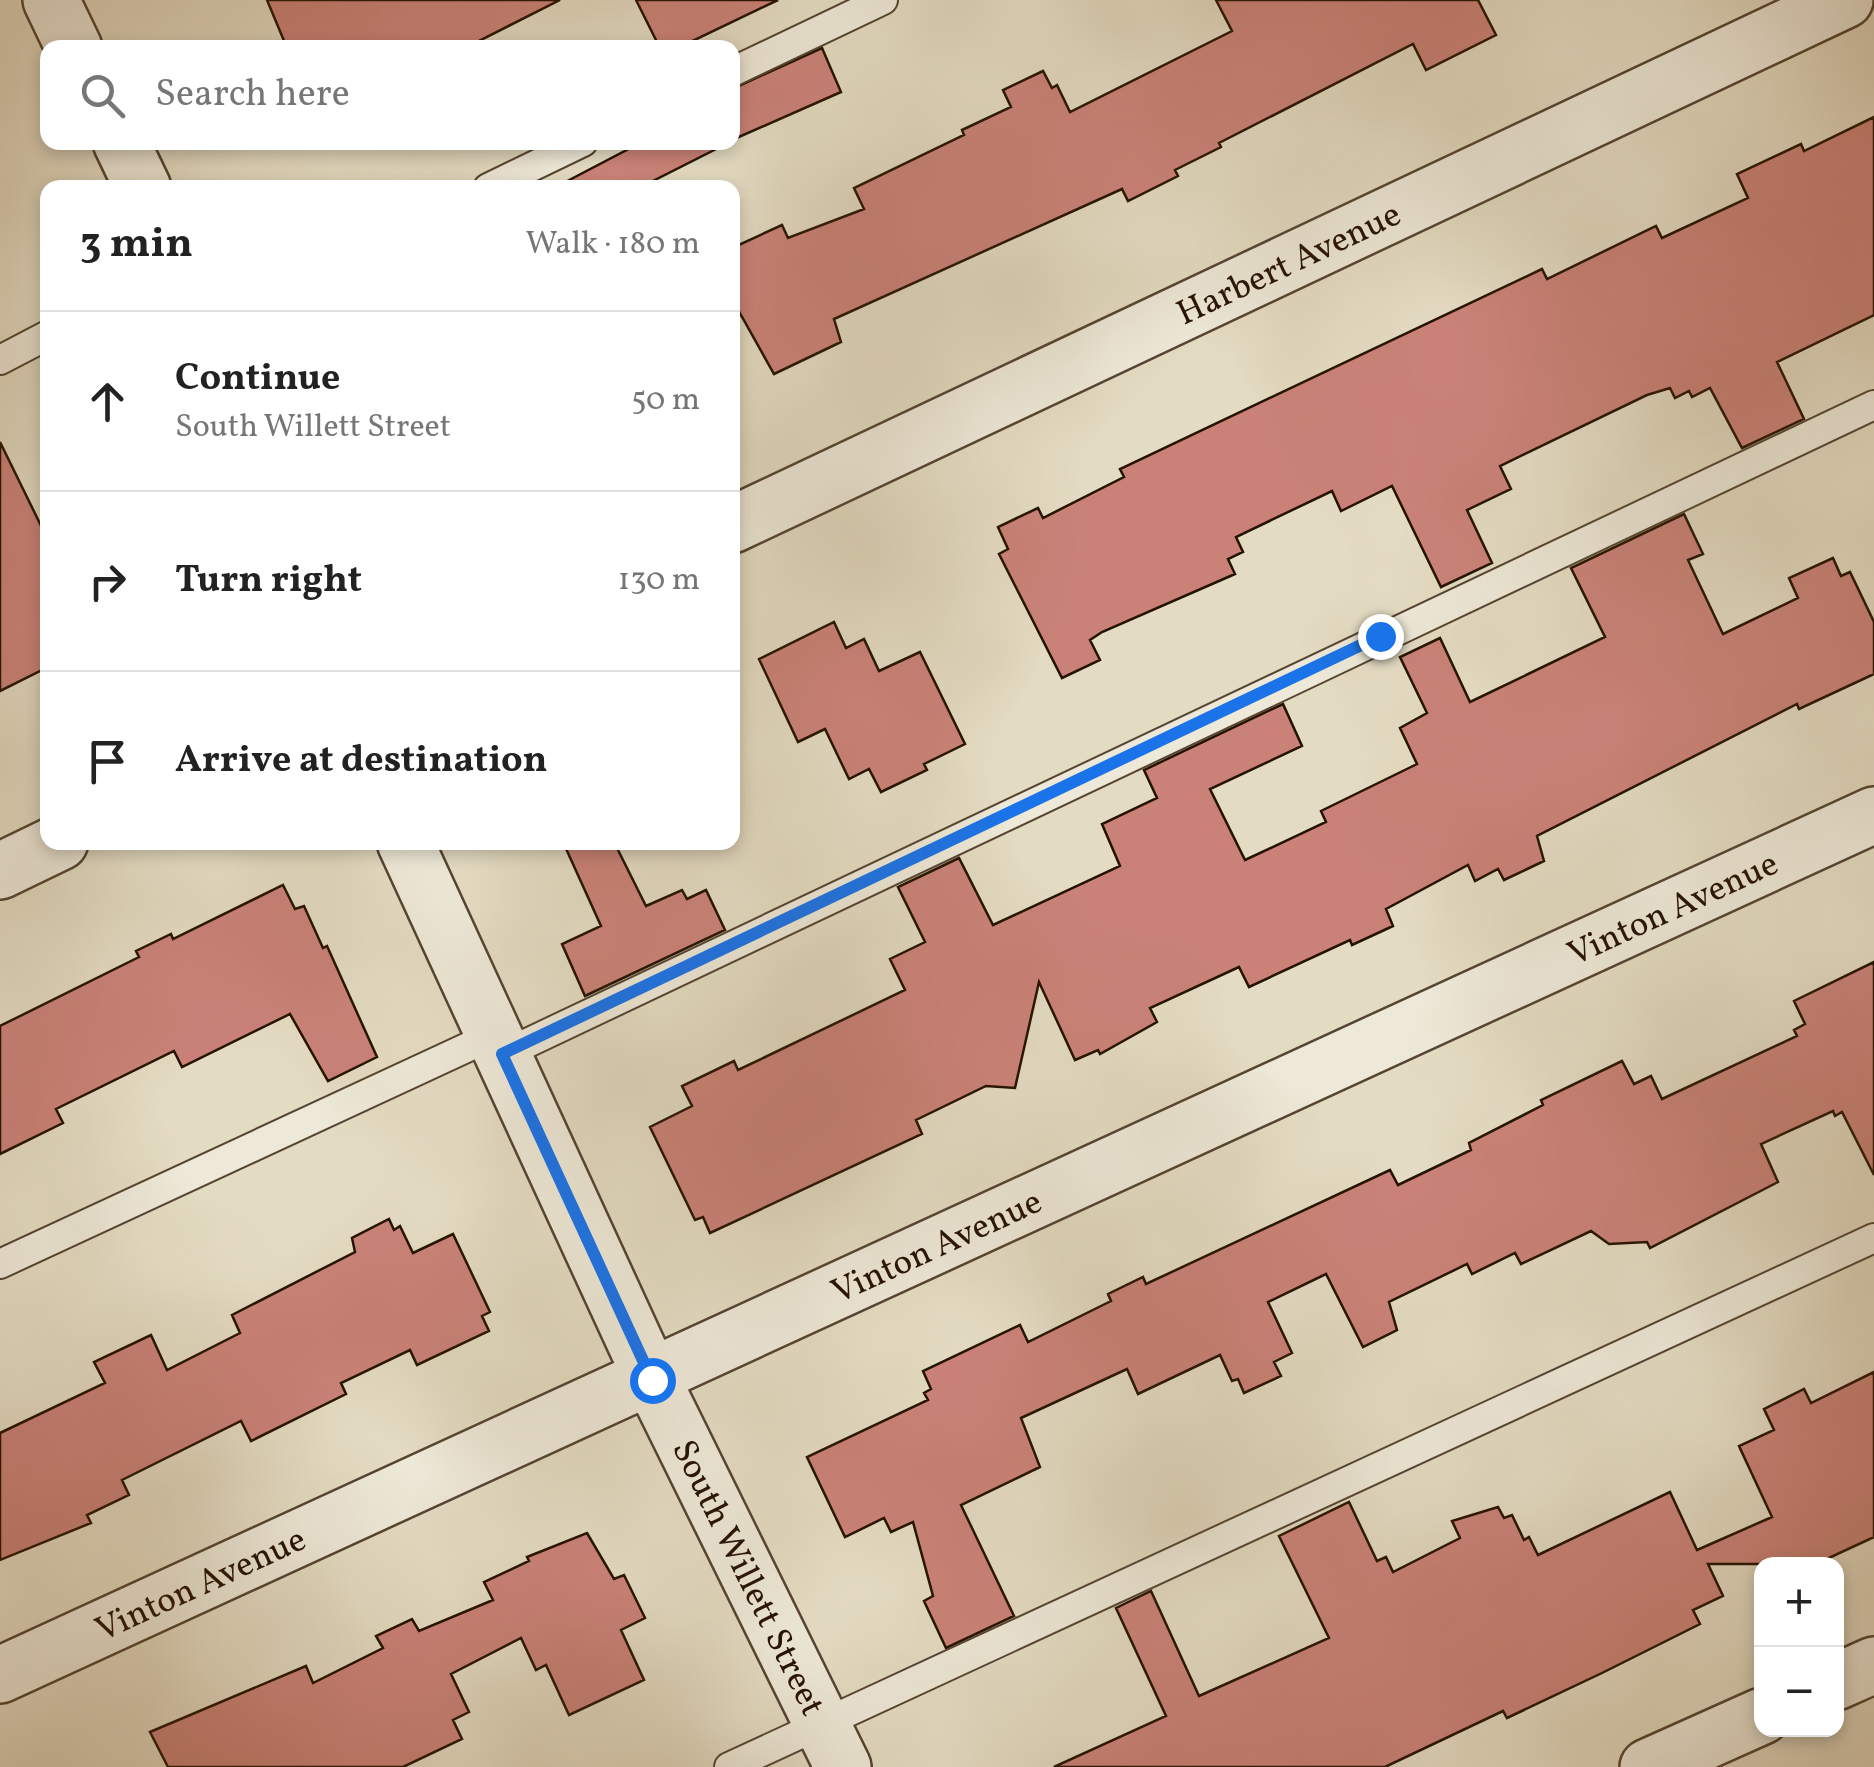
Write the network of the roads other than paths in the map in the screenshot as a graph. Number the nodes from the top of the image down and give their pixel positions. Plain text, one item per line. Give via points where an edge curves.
1 (50, 0) edge
2 (883, 0) edge
3 (1845, 0) edge
4 (70, 40) edge
5 (740, 68) edge
6 (125, 150) edge
7 (566, 150) edge
8 (140, 180) edge
9 (505, 180) edge
10 (40, 340) edge
11 (0, 360) edge
12 (1874, 405) edge
13 (740, 521) edge
14 (1874, 815) edge
15 (43, 850) edge
16 (409, 850) edge
17 (0, 871) edge
18 (498, 1045) junction
19 (1874, 1238) edge
20 (0, 1264) edge
21 (652, 1380) junction
22 (1874, 1665) edge
23 (0, 1675) edge
24 (1844, 1678) edge
25 (1754, 1720) edge
26 (834, 1746) edge
27 (729, 1767) edge
28 (1648, 1767) edge

1 - 4 street
2 - 5 lane
3 - 13 street, Harbert Avenue
6 - 8 street
7 - 9 lane
10 - 11 lane
12 - 18 lane
14 - 21 street, Vinton Avenue
15 - 17 street
16 - 18 street, South Willett Street
18 - 20 lane
18 - 21 street, South Willett Street
19 - 26 lane
21 - 23 street, Vinton Avenue
21 - 26 street, South Willett Street
22 - 24 street
25 - 28 street
26 - 27 lane

